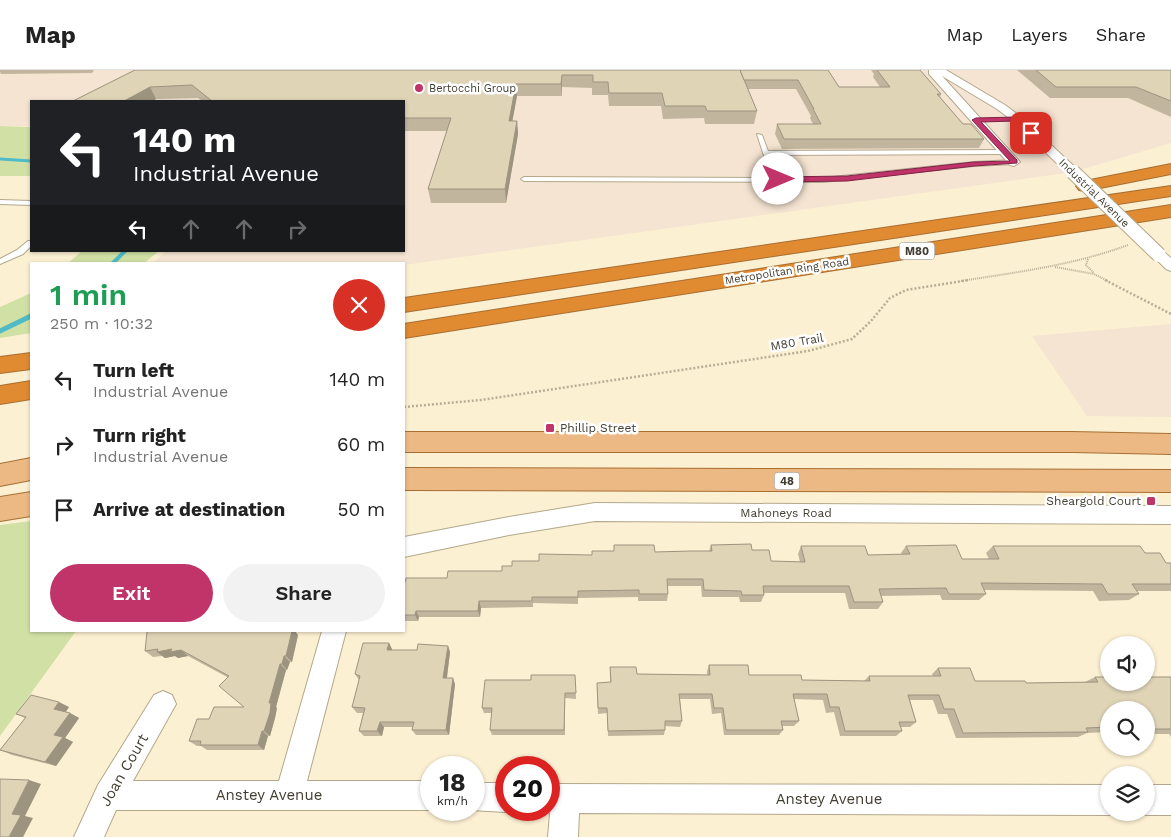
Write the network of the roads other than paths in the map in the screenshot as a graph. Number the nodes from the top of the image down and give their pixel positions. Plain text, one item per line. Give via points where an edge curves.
1 (931, 70) edge
2 (940, 70) edge
3 (1017, 119) junction
4 (976, 120) junction
5 (759, 135) dead end
6 (1005, 152) junction
7 (766, 153) junction
8 (1014, 162) joint
9 (1171, 168) edge
10 (524, 179) dead end
11 (778, 179) junction
12 (1171, 191) edge
13 (0, 202) edge
14 (30, 202) edge
15 (1171, 211) edge
16 (1171, 228) edge
17 (30, 244) edge
18 (0, 262) edge
19 (696, 262) junction
20 (1171, 266) edge
21 (662, 290) junction
22 (405, 305) edge
23 (405, 331) edge
24 (30, 361) edge
25 (0, 365) edge
26 (30, 390) edge
27 (0, 395) edge
28 (405, 442) edge
29 (1171, 444) edge
30 (30, 469) edge
31 (0, 475) edge
32 (405, 479) edge
33 (1171, 481) edge
34 (30, 504) edge
35 (0, 510) edge
36 (1171, 515) edge
37 (405, 546) edge
38 (334, 632) edge
39 (163, 704) dead end
40 (108, 794) junction
41 (290, 795) junction
42 (420, 796) edge
43 (560, 798) edge
44 (1100, 800) edge
45 (1155, 800) edge
46 (1171, 800) edge
47 (560, 815) edge
48 (89, 837) edge
49 (564, 837) edge

1 - 4 street
2 - 3 street, Industrial Avenue
3 - 4 street
3 - 20 street, Industrial Avenue, bridge
4 - 6 street
5 - 7 lane
6 - 7 lane
6 - 8 street
7 - 11 lane
8 - 11 lane via 847,178
9 - 19 highway
10 - 11 lane
12 - 19 highway, Metropolitan Ring Road / M80
13 - 14 lane
15 - 21 highway, Metropolitan Ring Road / M80
16 - 21 highway
17 - 18 lane
19 - 22 highway, Metropolitan Ring Road / M80
21 - 23 highway, Metropolitan Ring Road / M80
24 - 25 highway
26 - 27 highway
28 - 29 main road
30 - 31 main road
32 - 33 main road, 48
34 - 35 main road
36 - 37 street, Mahoneys Road via 595,512
38 - 41 street
39 - 40 street, Joan Court
40 - 41 street, Anstey Avenue
40 - 48 street, Joan Court
41 - 42 street, Anstey Avenue
43 - 44 street, Anstey Avenue
45 - 46 street
47 - 49 street

